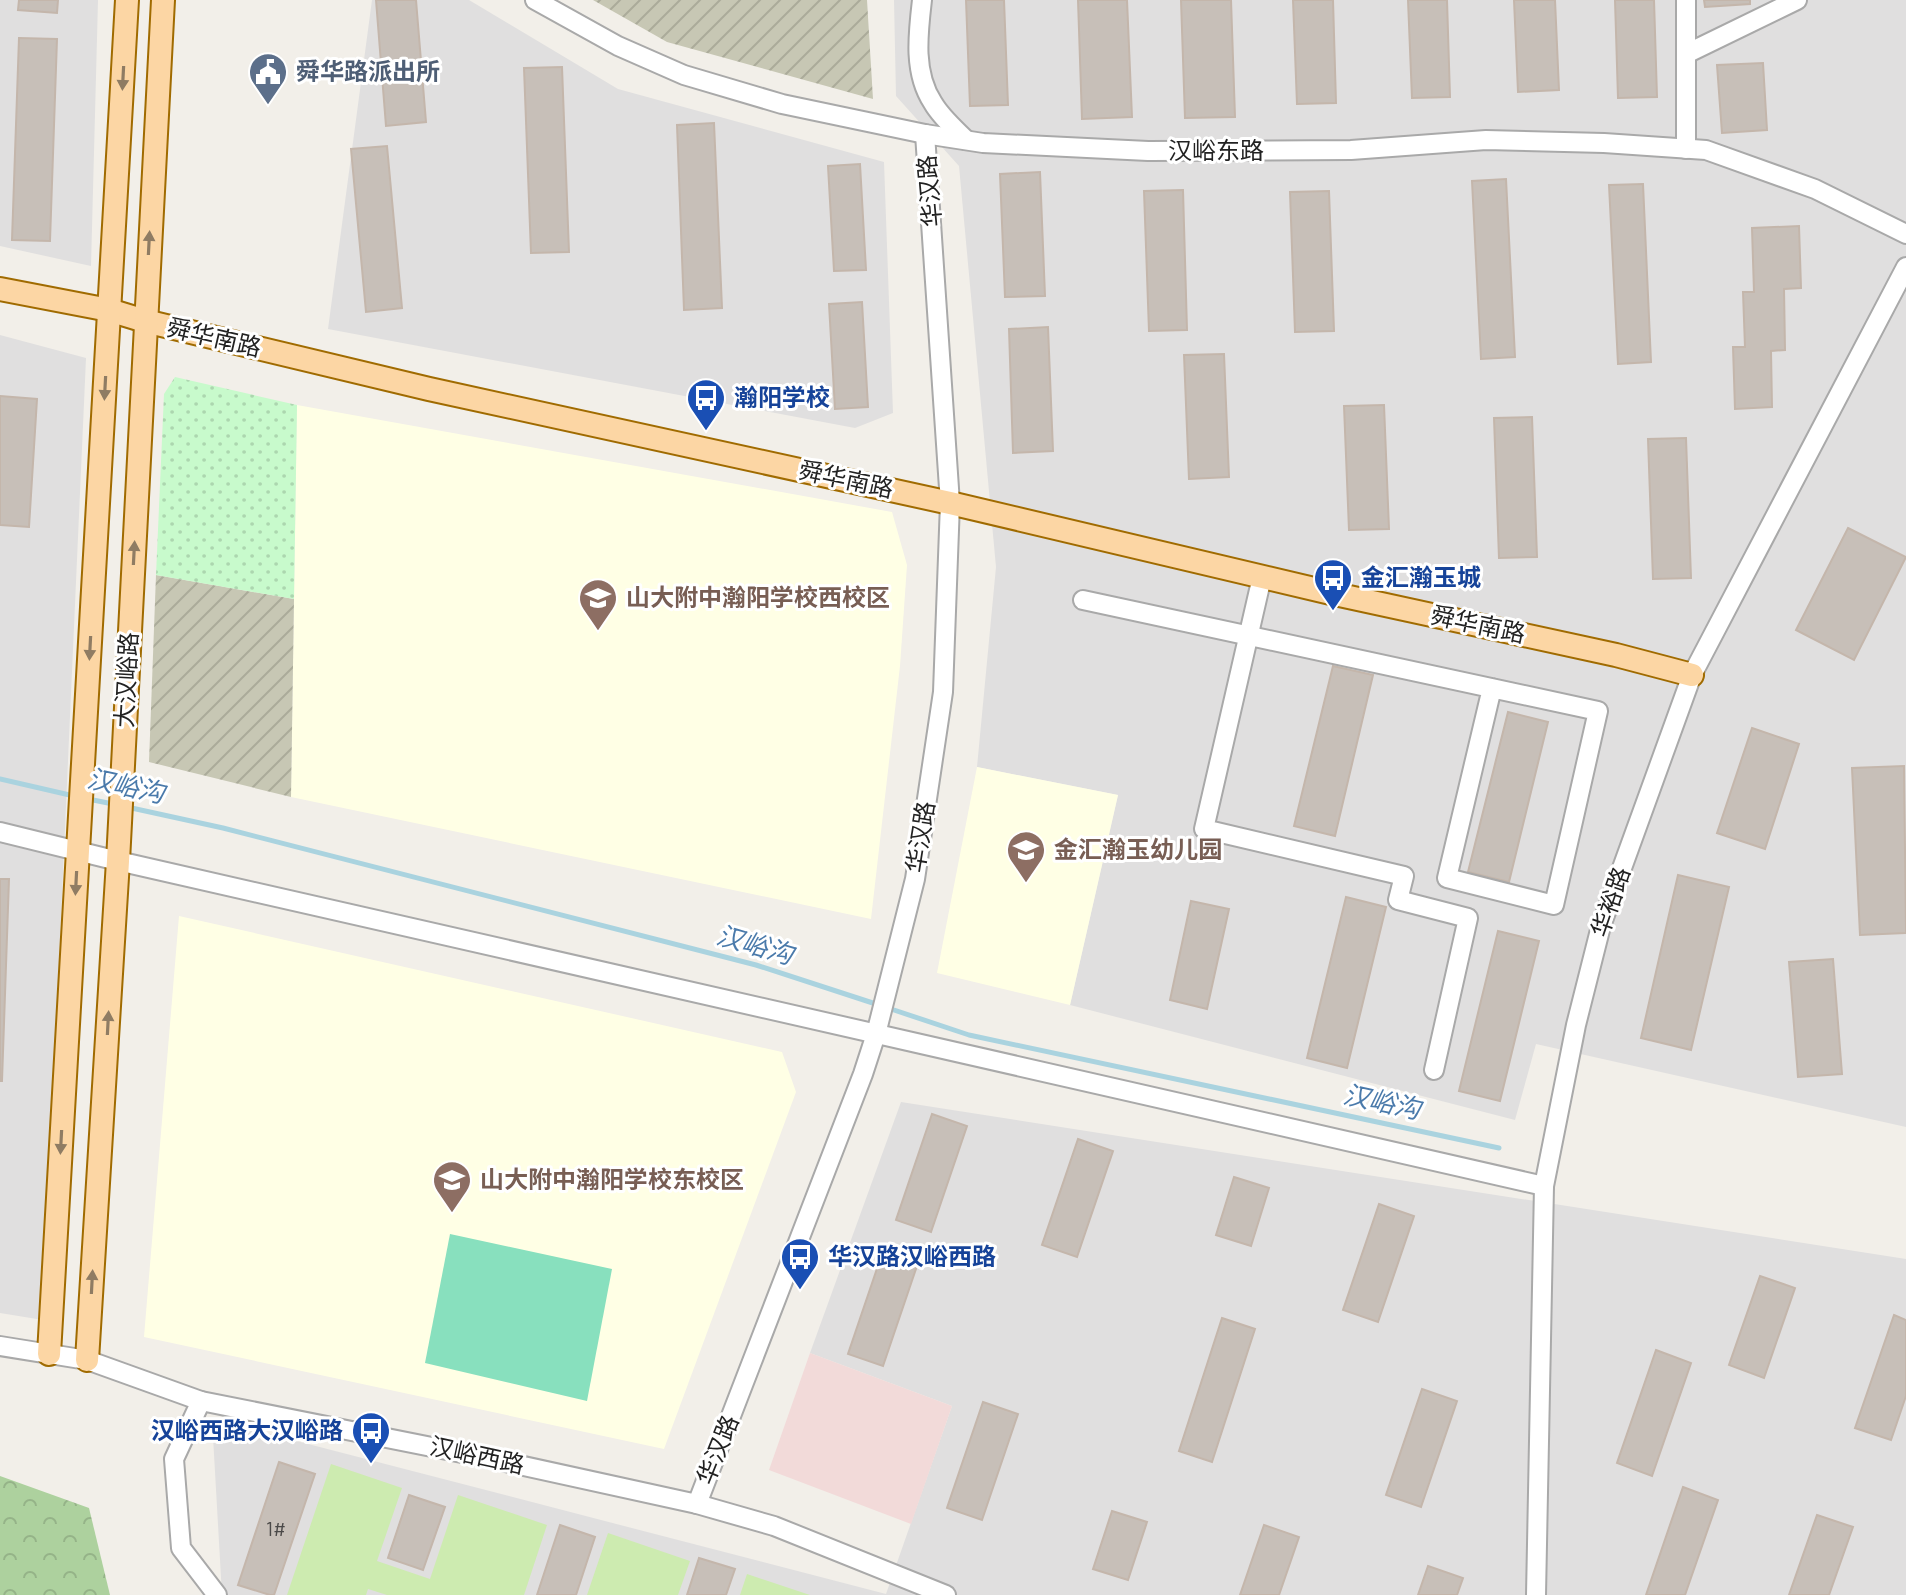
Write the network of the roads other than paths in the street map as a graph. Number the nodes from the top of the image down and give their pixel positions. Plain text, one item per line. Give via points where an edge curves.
1 (127, 0) edge
2 (163, 0) edge
3 (535, 0) edge
4 (922, 0) edge
5 (1686, 0) edge
6 (1797, 0) edge
7 (1686, 54) junction
8 (925, 134) junction
9 (966, 140) junction
10 (1686, 149) junction
11 (1906, 234) edge
12 (1906, 267) edge
13 (0, 289) edge
14 (109, 310) junction
15 (145, 321) junction
16 (950, 503) junction
17 (1262, 577) junction
18 (1083, 600) dead end
19 (1248, 635) junction
20 (1692, 675) junction
21 (1492, 688) junction
22 (0, 832) edge
23 (78, 851) junction
24 (118, 861) junction
25 (876, 1034) junction
26 (1434, 1070) dead end
27 (1544, 1186) junction
28 (0, 1346) edge
29 (49, 1354) junction
30 (87, 1360) junction
31 (201, 1401) junction
32 (697, 1504) junction
33 (217, 1595) edge
34 (946, 1595) edge
35 (1536, 1595) edge

1 -> 14 main road, 大汉峪路
15 -> 2 main road, 大汉峪路
3 - 8 street, 汉峪东路 via 684,75 782,104
4 - 9 street via 920,76 933,104
5 - 7 street
6 - 7 street
7 - 10 street
8 - 9 street, 汉峪东路
8 - 16 street, 华汉路
9 - 10 street, 汉峪东路 via 1148,151 1351,150 1486,140
10 - 11 street, 汉峪东路 via 1706,150 1815,189
12 - 20 street, 华裕路
13 - 14 main road, 舜华南路
14 - 15 main road, 舜华南路
14 -> 23 main road, 大汉峪路
15 - 16 main road, 舜华南路
24 -> 15 main road, 大汉峪路
16 - 17 main road, 舜华南路
16 - 25 street, 华汉路 via 943,692 915,879
17 - 19 street
17 - 20 main road, 舜华南路
18 - 19 street
19 - 21 street
19 - 26 street via 1204,829 1404,876 1398,900 1468,918
20 - 27 street, 华裕路 via 1601,926
21 - 21 street via 1598,711 1554,905 1447,878
22 - 23 street
23 - 24 street
23 -> 29 main road, 大汉峪路
24 - 25 street
30 -> 24 main road, 大汉峪路
25 - 27 street
25 - 32 street, 华汉路
27 - 35 street, 华裕路
28 - 29 street, 汉峪西路
29 - 30 street, 汉峪西路
30 - 31 street, 汉峪西路
31 - 32 street, 汉峪西路
31 - 33 street via 174,1459 181,1548
32 - 34 street, 汉峪西路 via 774,1526

